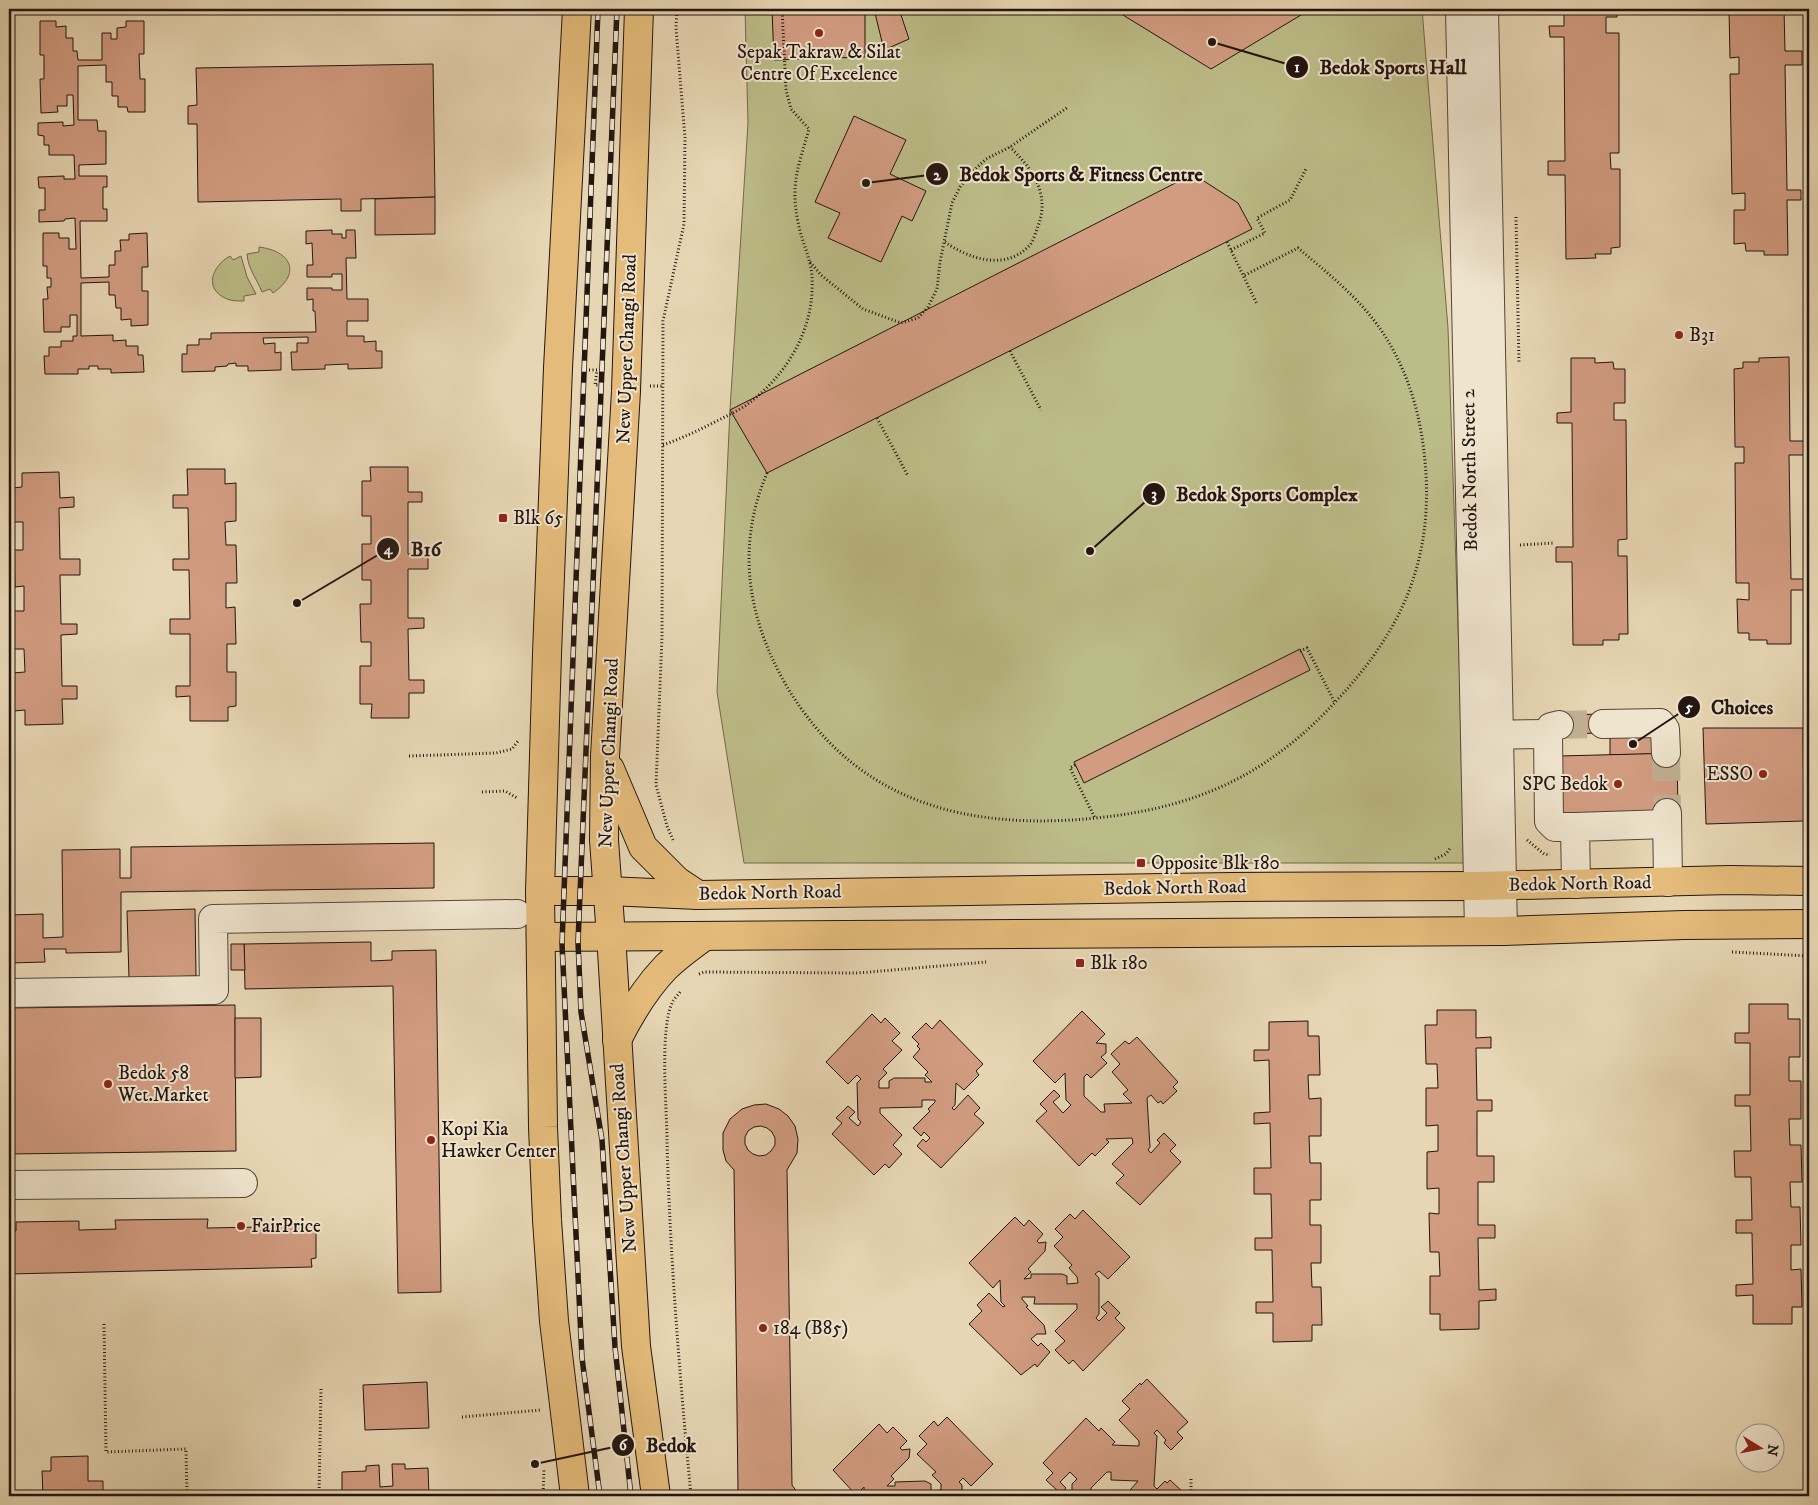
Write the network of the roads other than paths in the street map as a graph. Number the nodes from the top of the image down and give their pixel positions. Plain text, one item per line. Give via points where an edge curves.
1 (577, 9) edge
2 (639, 9) edge
3 (1460, 9) edge
4 (1484, 9) edge
5 (1603, 724) tunnel mouth
6 (1487, 735) junction
7 (1666, 753) tunnel mouth
8 (605, 756) junction
9 (1575, 827) junction
10 (1809, 881) edge
11 (1668, 882) junction
12 (1576, 884) junction
13 (1490, 885) junction
14 (540, 891) junction
15 (608, 891) junction
16 (698, 894) junction
17 (517, 914) dead end
18 (1809, 924) edge
19 (1491, 931) junction
20 (612, 936) junction
21 (705, 936) junction
22 (541, 937) junction
23 (9, 993) edge
24 (617, 1040) junction
25 (243, 1183) dead end
26 (9, 1185) edge
27 (575, 1496) edge
28 (656, 1496) edge

1 - 14 main road via 558,368
2 - 8 main road, New Upper Changi Road via 626,386
3 - 6 street, Bedok North Street 2
4 - 6 street, Bedok North Street 2
5 - 7 street via 1660,723 1665,729
6 - 9 street via 1553,729 1550,822 1555,827
6 - 13 street, Bedok North Street 2
8 - 15 main road, New Upper Changi Road via 604,840
8 - 16 main road via 643,847 677,881
9 - 11 street via 1667,819
9 - 12 street
10 - 11 main road, Bedok North Road
11 - 12 main road, Bedok North Road
12 - 13 main road, Bedok North Road
13 - 16 main road, Bedok North Road
13 - 19 street, Bedok North Street 2
14 - 15 main road, Bedok North Road
14 - 22 main road
15 - 16 main road, Bedok North Road
15 - 20 main road, New Upper Changi Road
17 - 23 street via 213,919 214,990
18 - 19 main road
19 - 21 main road
20 - 21 main road
20 - 22 main road
20 - 24 main road, New Upper Changi Road
21 - 24 main road via 665,969 648,988
22 - 27 main road via 547,1220 554,1321
24 - 28 main road, New Upper Changi Road via 636,1346
25 - 26 street

